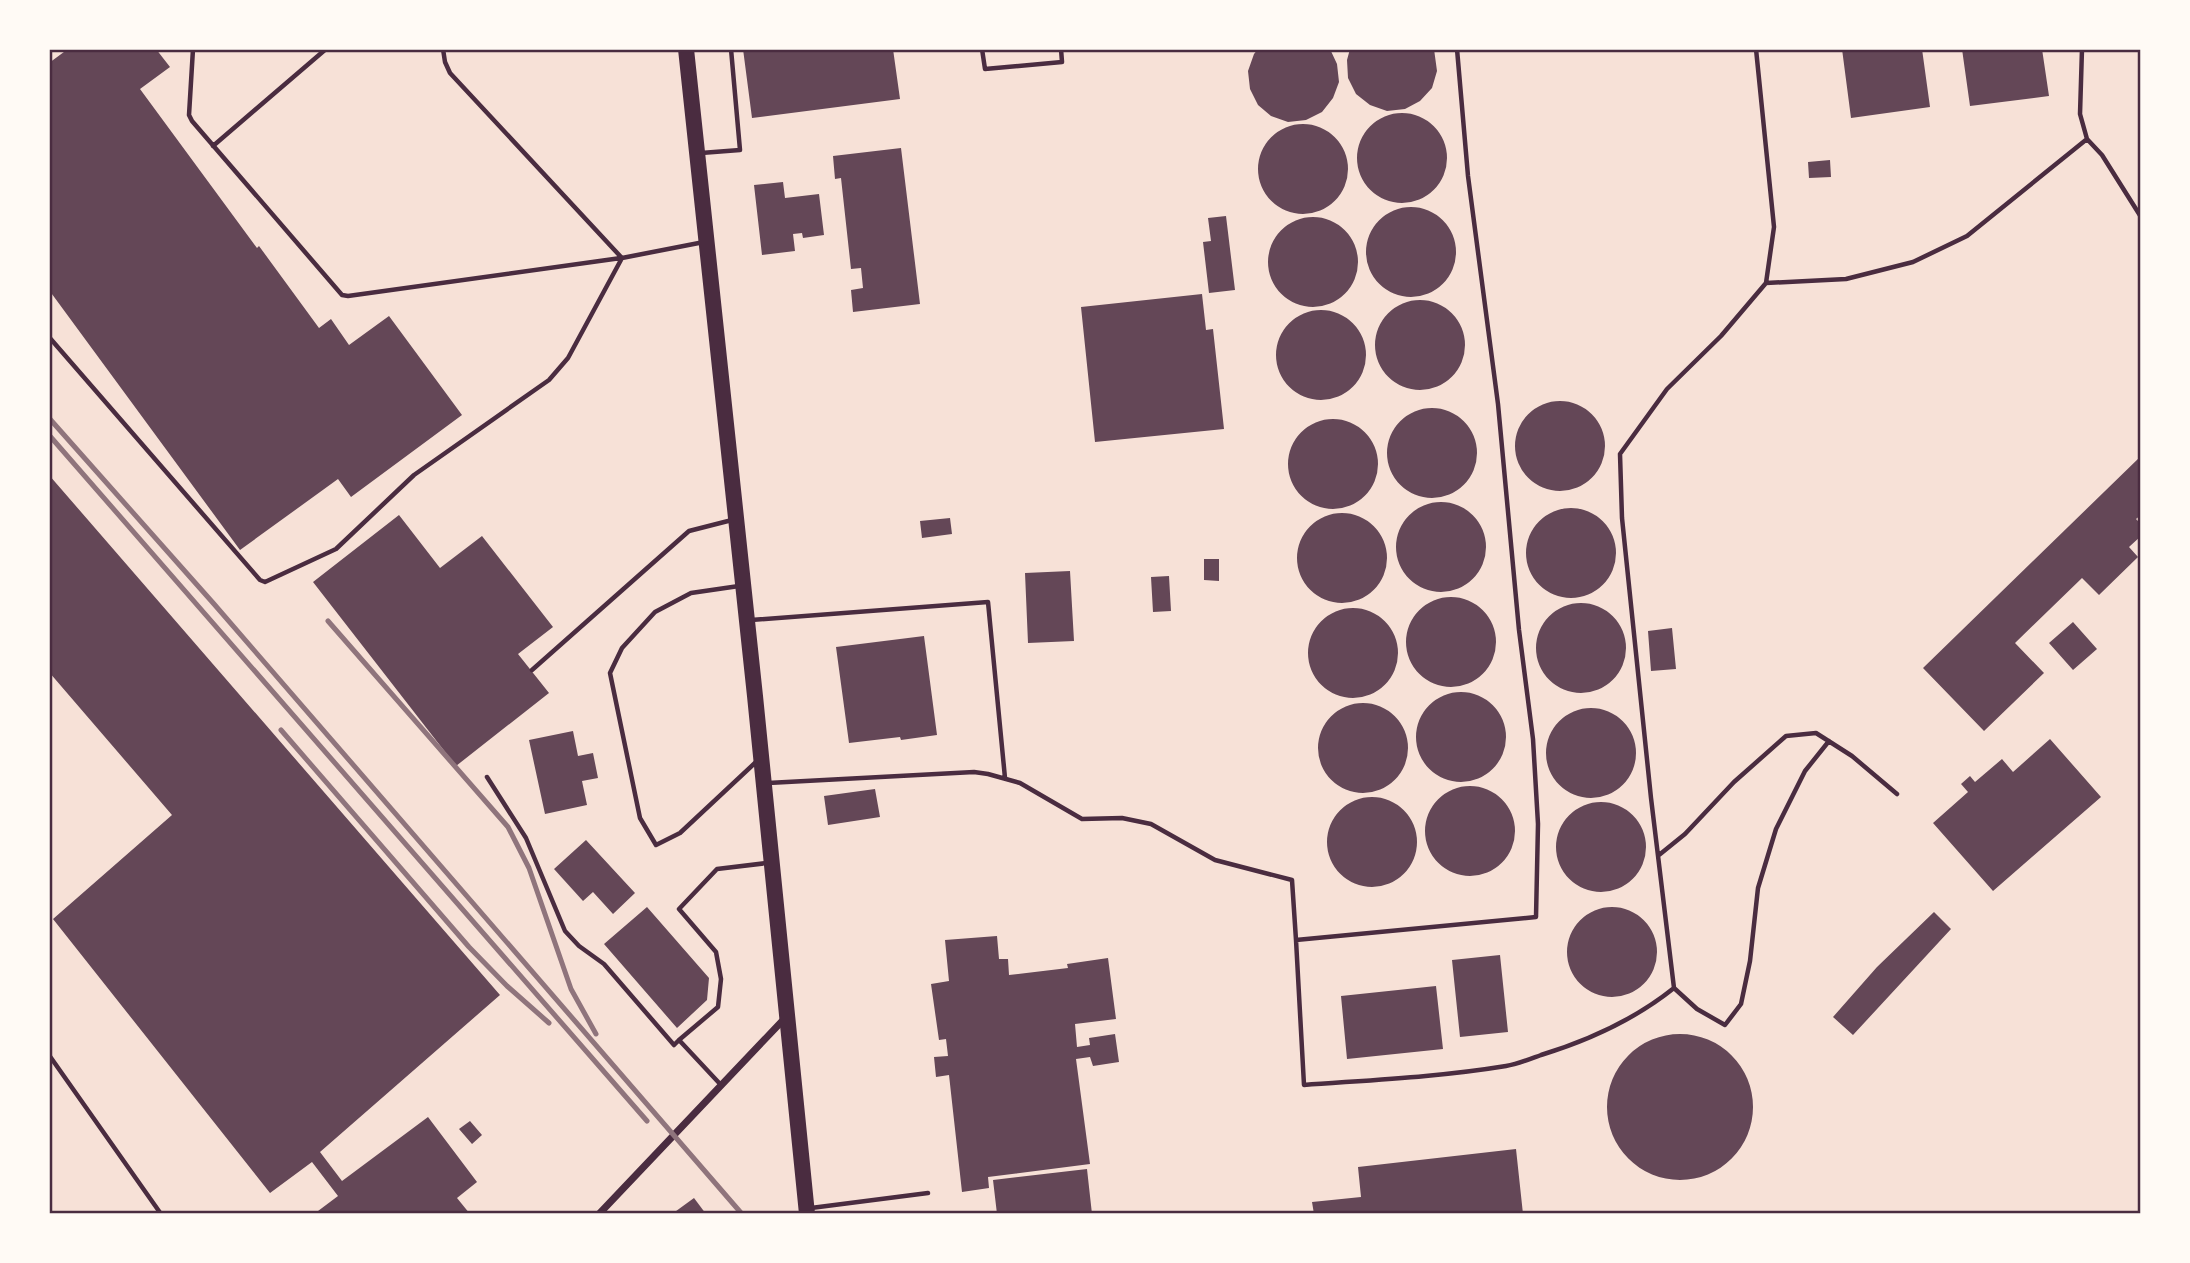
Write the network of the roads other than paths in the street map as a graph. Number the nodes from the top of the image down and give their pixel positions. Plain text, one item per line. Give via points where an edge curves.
1 (193, 49) edge
2 (326, 49) edge
3 (443, 49) edge
4 (686, 49) edge
5 (732, 49) edge
6 (982, 49) edge
7 (1061, 49) edge
8 (1457, 49) edge
9 (1755, 49) edge
10 (2082, 49) edge
11 (2087, 139) junction
12 (213, 146) junction
13 (696, 153) junction
14 (2141, 216) edge
15 (706, 242) junction
16 (622, 258) junction
17 (1766, 283) junction
18 (49, 337) edge
19 (736, 519) junction
20 (743, 585) junction
21 (747, 621) junction
22 (532, 670) dead end
23 (1829, 741) junction
24 (761, 758) junction
25 (487, 777) dead end
26 (1005, 778) junction
27 (764, 783) junction
28 (1897, 794) dead end
29 (1659, 856) junction
30 (772, 863) junction
31 (1296, 940) junction
32 (1674, 988) junction
33 (787, 1016) junction
34 (679, 1040) junction
35 (49, 1055) edge
36 (721, 1085) junction
37 (928, 1194) dead end
38 (807, 1211) edge
39 (160, 1214) edge
40 (599, 1214) edge

1 - 12 lane via 189,115
2 - 12 lane
3 - 16 lane via 450,73
4 - 13 main road
5 - 13 lane via 740,150
6 - 7 lane via 985,69 1062,62
8 - 31 lane via 1533,739 1538,824 1536,917
9 - 17 lane via 1774,227
10 - 11 lane via 2080,114
11 - 14 lane
11 - 17 lane via 1968,236 1913,262 1846,279
12 - 16 lane via 342,295
13 - 15 main road
15 - 16 lane
15 - 19 main road
16 - 18 lane via 568,358 549,380 414,475 336,549 265,582
17 - 29 lane via 1667,389 1620,454 1622,518
19 - 20 main road
19 - 22 lane via 689,531
20 - 21 main road
20 - 24 lane via 691,593 655,612 622,648 610,673 640,818 656,845 680,833
21 - 24 main road
21 - 26 lane via 988,602
23 - 28 lane
23 - 29 lane via 1816,733 1786,736
23 - 32 lane via 1805,771 1776,828 1758,888 1741,1004 1725,1025
24 - 27 main road
25 - 34 lane via 526,838 565,932 604,964 674,1045
26 - 27 lane via 940,772
26 - 31 lane via 1082,818 1151,824 1215,860 1293,880
27 - 30 main road
29 - 32 lane
30 - 33 main road
30 - 34 lane via 717,870 678,909 716,952 721,979 718,1007
31 - 32 lane via 1304,1085 1508,1066 1618,1026
33 - 36 street
33 - 38 main road
34 - 36 lane
35 - 39 lane
36 - 40 street
37 - 38 lane

